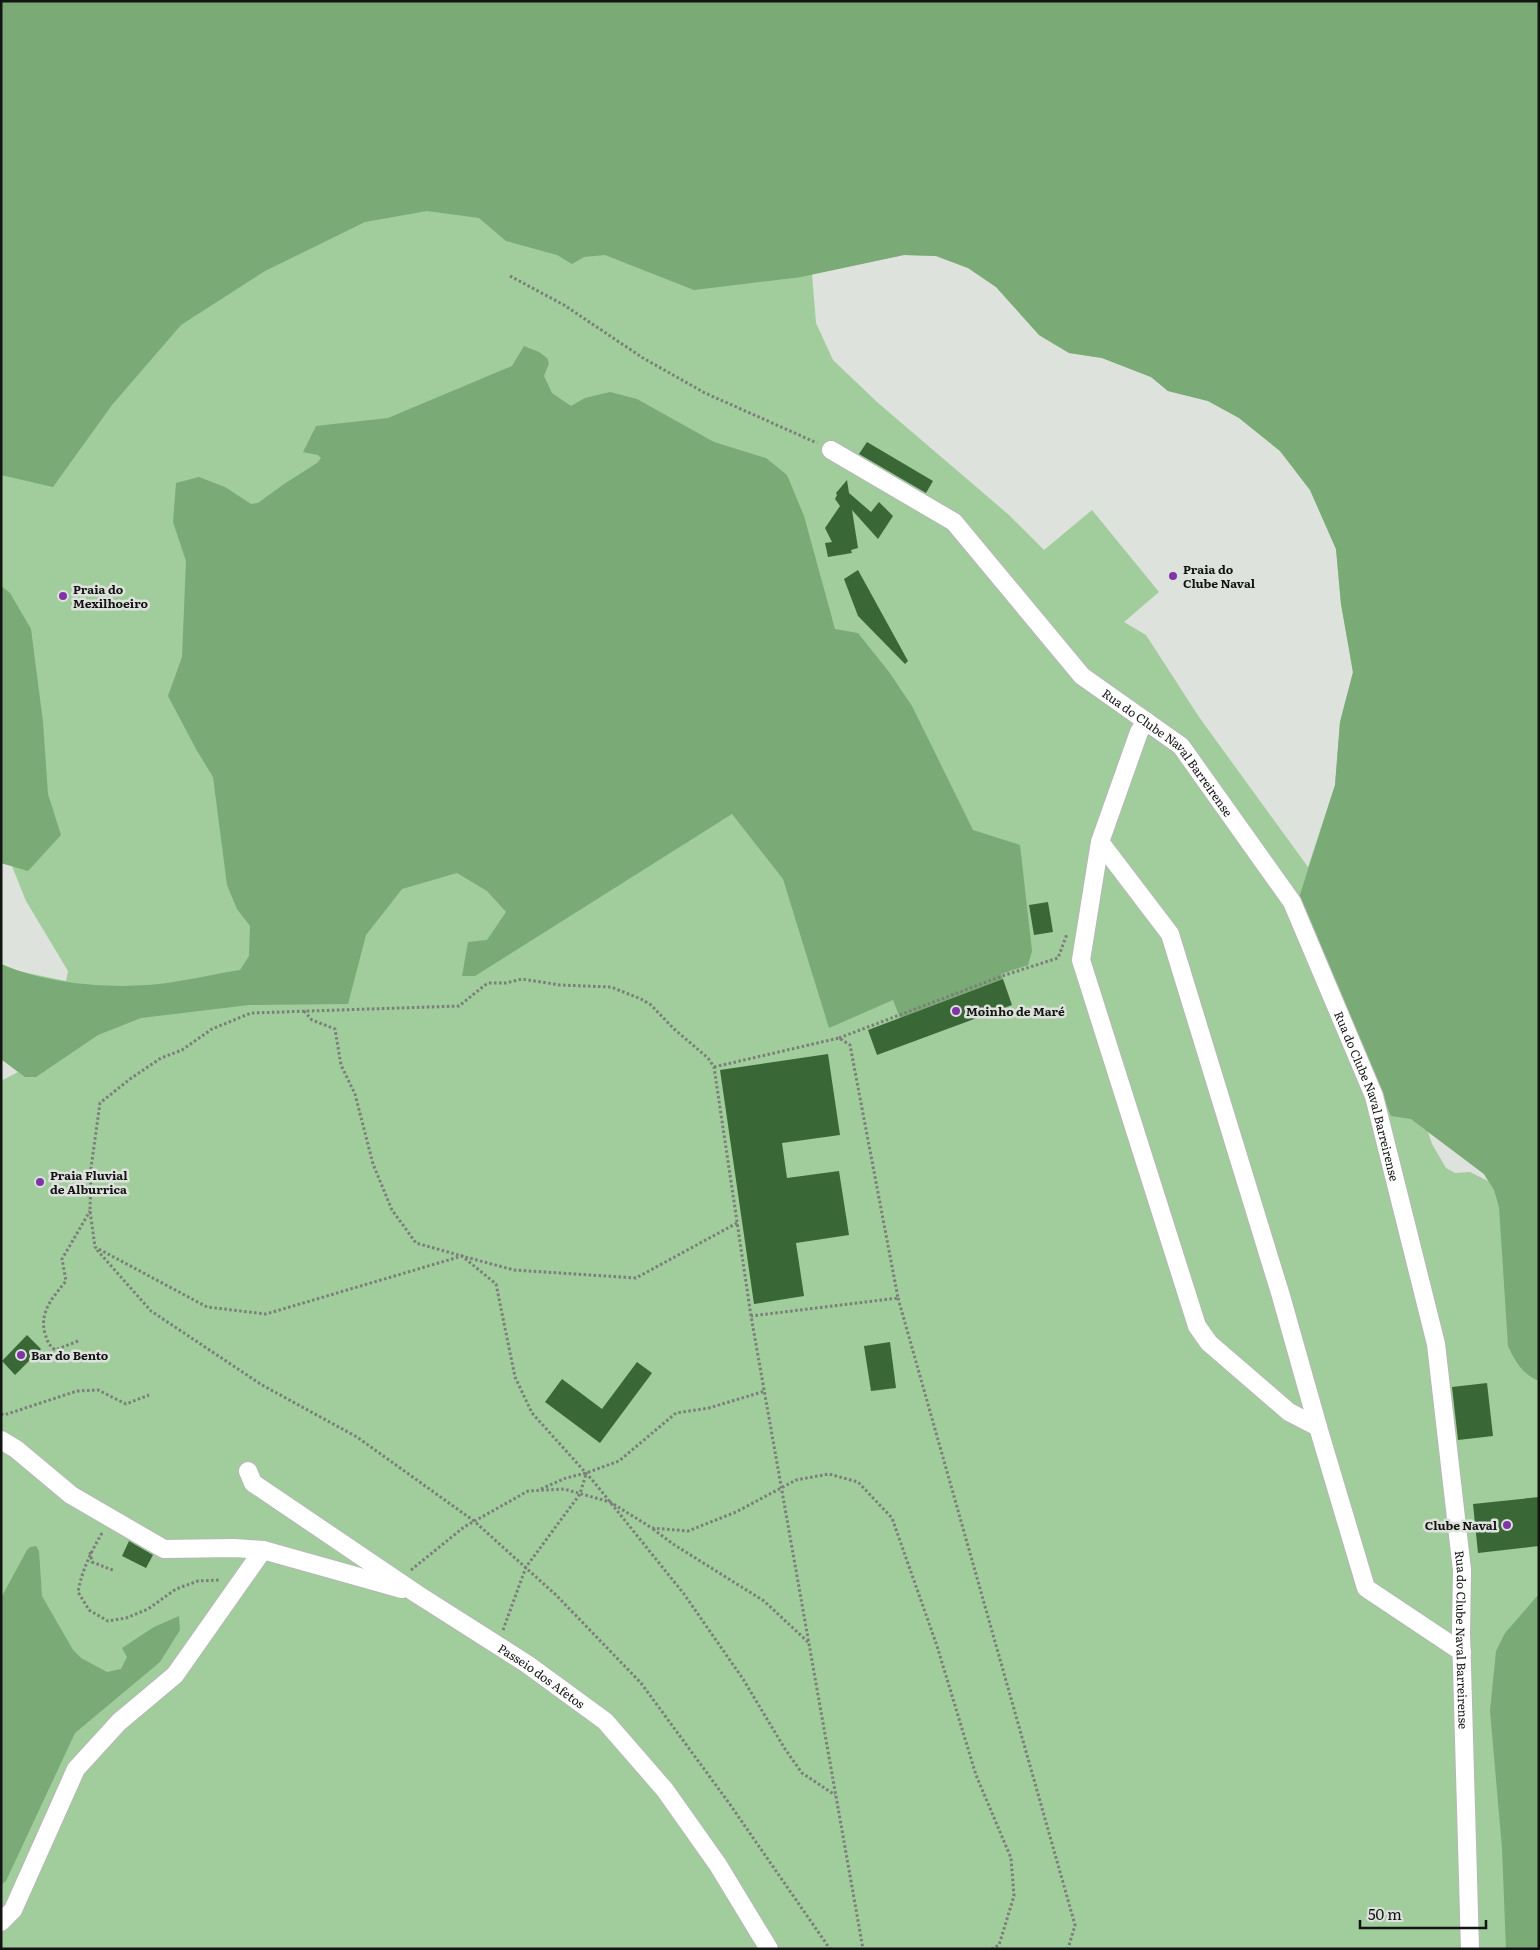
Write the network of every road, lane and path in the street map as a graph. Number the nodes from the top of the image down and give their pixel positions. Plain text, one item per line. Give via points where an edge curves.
1 (510, 276) dead end
2 (831, 450) joint
3 (1146, 721) junction
4 (1100, 842) junction
5 (1068, 931) dead end
6 (303, 1011) junction
7 (840, 1038) junction
8 (714, 1067) junction
9 (90, 1210) junction
10 (737, 1223) junction
11 (95, 1247) junction
12 (462, 1256) junction
13 (898, 1298) junction
14 (751, 1316) junction
15 (78, 1341) dead end
16 (765, 1391) junction
17 (149, 1395) dead end
18 (1, 1414) edge
19 (1318, 1427) junction
20 (1, 1440) edge
21 (248, 1472) dead end
22 (586, 1473) junction
23 (782, 1489) junction
24 (539, 1490) junction
25 (580, 1494) junction
26 (610, 1502) junction
27 (111, 1519) junction
28 (474, 1521) junction
29 (652, 1528) junction
30 (263, 1550) junction
31 (90, 1552) junction
32 (526, 1567) junction
33 (115, 1571) dead end
34 (242, 1580) junction
35 (397, 1580) junction
36 (417, 1594) junction
37 (809, 1643) junction
38 (497, 1644) junction
39 (1462, 1652) junction
40 (836, 1795) junction
41 (1, 1922) edge
42 (770, 1949) edge
43 (830, 1949) edge
44 (863, 1949) edge
45 (992, 1949) edge
46 (1068, 1949) edge
47 (1470, 1949) edge

1 - 2 path via 564,305 643,358 705,393
2 - 3 street, Rua do Clube Naval Barreirense via 954,522 1082,676
3 - 4 street via 1139,732
3 - 39 street, Rua do Clube Naval Barreirense via 1180,746 1292,902 1374,1096 1436,1344 1462,1570
4 - 19 street via 1170,934
4 - 19 street via 1082,960 1197,1326 1209,1343 1289,1412
5 - 7 path via 1058,958
6 - 8 path via 459,1006 485,985 522,979 560,986 611,987 651,1005
6 - 9 path via 251,1013 212,1028 182,1050 162,1058 130,1079 100,1103 91,1168
6 - 12 path via 312,1020 335,1029 341,1065 355,1094 373,1164 392,1210 416,1243
7 - 8 path
7 - 13 path via 850,1045
8 - 10 path
9 - 11 path
9 - 15 path via 62,1259 66,1281 43,1316 48,1344 55,1350
10 - 12 path via 636,1278 514,1270
10 - 14 path
11 - 12 path via 207,1307 266,1314
11 - 28 path via 151,1310 262,1385 357,1437
12 - 22 path via 496,1284 515,1377 532,1413
13 - 14 path
13 - 46 path via 1075,1925
14 - 16 path
16 - 22 path via 708,1408 676,1413 619,1461
16 - 23 path
17 - 18 path via 126,1404 98,1390 77,1391
19 - 39 street via 1366,1588
20 - 27 street via 70,1495
21 - 35 street, Passeio dos Afetos via 253,1483
22 - 24 path
22 - 25 path
22 - 26 path
23 - 29 path via 688,1531
23 - 37 path
23 - 45 path via 796,1480 829,1474 858,1482 892,1518 937,1646 976,1775 1011,1858 1014,1896 999,1944
24 - 25 path via 564,1489
24 - 28 path via 528,1491
25 - 26 path
25 - 32 path
26 - 29 path
26 - 40 path via 684,1594 802,1773
27 - 30 street via 164,1549
27 - 31 path
28 - 32 path
28 - 35 path
29 - 37 path via 764,1601
30 - 34 street
30 - 36 street
31 - 33 path via 92,1562
31 - 34 path via 78,1592 89,1610 108,1621 148,1609 176,1589 198,1581
32 - 38 path
32 - 43 path via 641,1683
34 - 41 street via 175,1675 119,1722 76,1769 13,1910
35 - 36 street, Passeio dos Afetos
36 - 38 street, Passeio dos Afetos
37 - 40 path
38 - 42 street, Passeio dos Afetos via 605,1721 665,1790 718,1865
39 - 47 street, Rua do Clube Naval Barreirense
40 - 44 path

